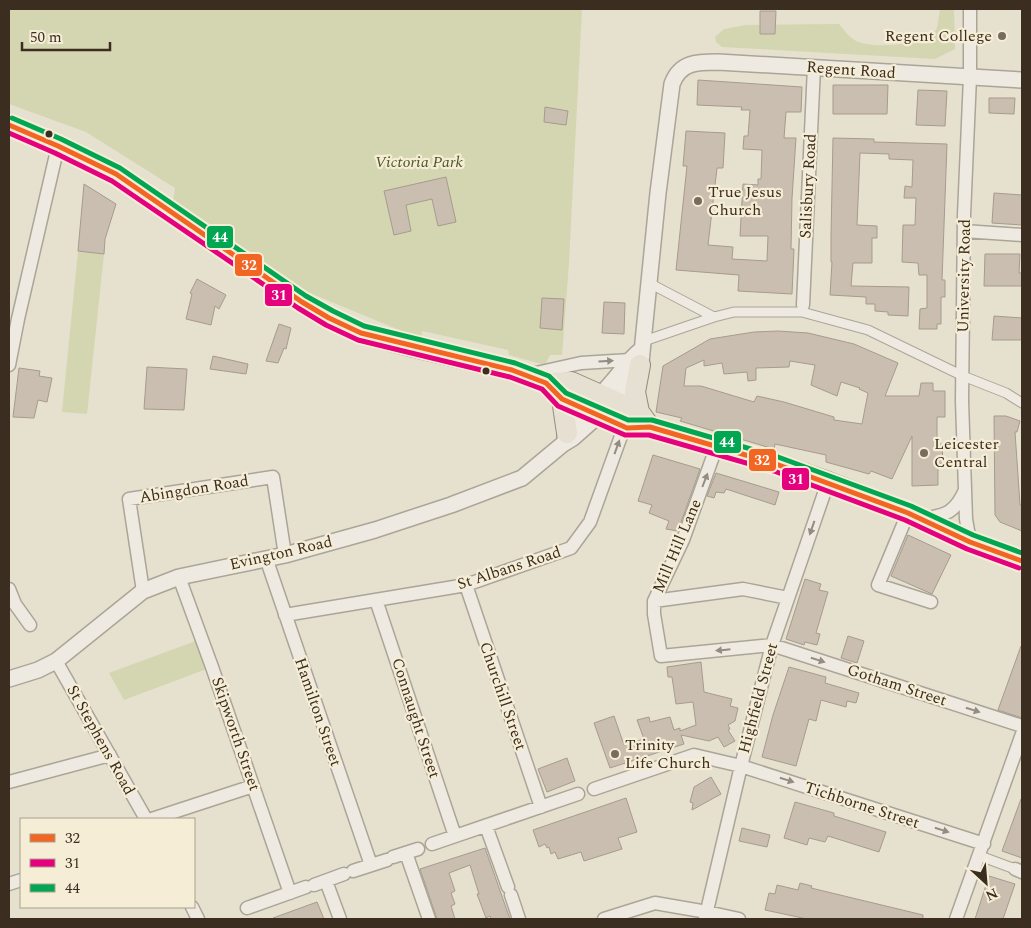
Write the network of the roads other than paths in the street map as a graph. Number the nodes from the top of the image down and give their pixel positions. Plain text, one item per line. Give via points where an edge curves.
1 (970, 9) edge
2 (814, 67) junction
3 (970, 77) junction
4 (1022, 80) edge
5 (9, 125) edge
6 (58, 146) junction
7 (964, 232) junction
8 (1022, 235) edge
9 (650, 284) junction
10 (803, 305) dead end
11 (714, 317) junction
12 (13, 318) edge
13 (639, 354) junction
14 (9, 365) edge
15 (527, 375) junction
16 (963, 376) junction
17 (546, 383) junction
18 (607, 398) junction
19 (562, 399) junction
20 (1022, 402) edge
21 (592, 412) junction
22 (644, 419) junction
23 (627, 428) junction
24 (565, 438) junction
25 (716, 448) junction
26 (828, 482) junction
27 (966, 489) junction
28 (916, 516) junction
29 (970, 542) junction
30 (285, 554) junction
31 (266, 558) junction
32 (1022, 561) edge
33 (179, 577) junction
34 (466, 585) junction
35 (9, 589) edge
36 (143, 591) junction
37 (788, 598) junction
38 (376, 600) junction
39 (654, 601) junction
40 (931, 602) dead end
41 (285, 615) junction
42 (30, 625) dead end
43 (772, 644) junction
44 (56, 661) junction
45 (9, 679) edge
46 (1022, 726) edge
47 (1022, 734) edge
48 (110, 755) junction
49 (741, 766) junction
50 (9, 782) edge
51 (253, 786) junction
52 (594, 789) dead end
53 (578, 794) dead end
54 (540, 807) junction
55 (145, 818) edge
56 (155, 818) edge
57 (486, 826) junction
58 (455, 836) junction
59 (432, 844) dead end
60 (982, 850) junction
61 (371, 865) junction
62 (1018, 871) edge
63 (315, 884) junction
64 (290, 893) junction
65 (247, 908) dead end
66 (706, 915) edge
67 (340, 919) edge
68 (429, 919) edge
69 (519, 919) edge
70 (604, 919) edge
71 (739, 919) edge
72 (956, 919) edge

1 - 3 street, University Road
2 - 3 street, Regent Road
2 - 9 street, Regent Road via 701,62 689,65 675,75 658,193
2 - 10 street, Salisbury Road
3 - 4 street, Regent Road
3 - 7 street, University Road
5 - 6 main road
6 - 12 street
6 - 15 main road via 116,174 329,318 361,333
7 - 8 street
7 - 16 street, University Road
9 - 11 street
9 - 13 street
11 - 13 street
11 - 16 street via 734,312 802,312 868,330
12 - 14 street
15 -> 13 street
13 - 18 street, Evington Road via 632,378
13 - 22 main road via 635,392
15 - 17 main road
16 - 20 street
16 - 27 street, University Road
17 - 18 main road via 571,382
17 - 19 main road
18 - 21 street, Evington Road
18 - 22 main road
19 - 21 main road
19 - 24 main road
21 - 23 main road
21 - 24 street, Evington Road
22 - 23 main road
22 - 25 main road
34 -> 23 street, St Albans Road via 571,548 590,522 621,436
24 - 30 street, Evington Road via 531,472 504,486 375,530
25 - 26 main road
39 -> 25 street, Mill Hill Lane via 683,540
26 - 28 main road
26 -> 37 street, Highfield Street
27 - 28 street via 960,503 950,512
27 - 29 street, University Road
28 - 29 main road
28 - 40 street via 878,586
29 - 32 main road
30 - 31 street, Evington Road
30 - 36 street, Abingdon Road via 273,477 129,499
31 - 33 street, Evington Road
31 - 41 street, Hamilton Street
33 - 36 street, Evington Road
33 - 51 street, Skipworth Street
34 - 38 street, St Albans Road
34 - 54 street, Churchill Street
35 - 42 street
36 - 44 street, Evington Road
37 - 39 street via 743,589
37 - 43 street, Highfield Street
38 - 41 street, St Albans Road
38 - 58 street, Connaught Street
43 -> 39 street, Mill Hill Lane via 662,656
41 - 61 street, Hamilton Street
43 -> 46 street, Gotham Street
43 - 49 street, Highfield Street
44 - 45 street, Evington Road
44 - 48 street, St Stephens Road
47 - 60 street
48 - 50 street
48 - 55 street, St Stephens Road
49 - 52 street, Tichborne Street via 694,754
49 -> 60 street, Tichborne Street
49 - 66 street, Highfield Street
51 - 56 street
51 - 64 street, Skipworth Street
53 - 54 street
54 - 57 street
57 - 58 street
57 - 69 street
58 - 59 street
60 - 62 street
60 - 72 street
61 - 63 street
61 - 68 street via 412,851
63 - 64 street
63 - 67 street
64 - 65 street
66 - 70 street via 655,903
66 - 71 street

